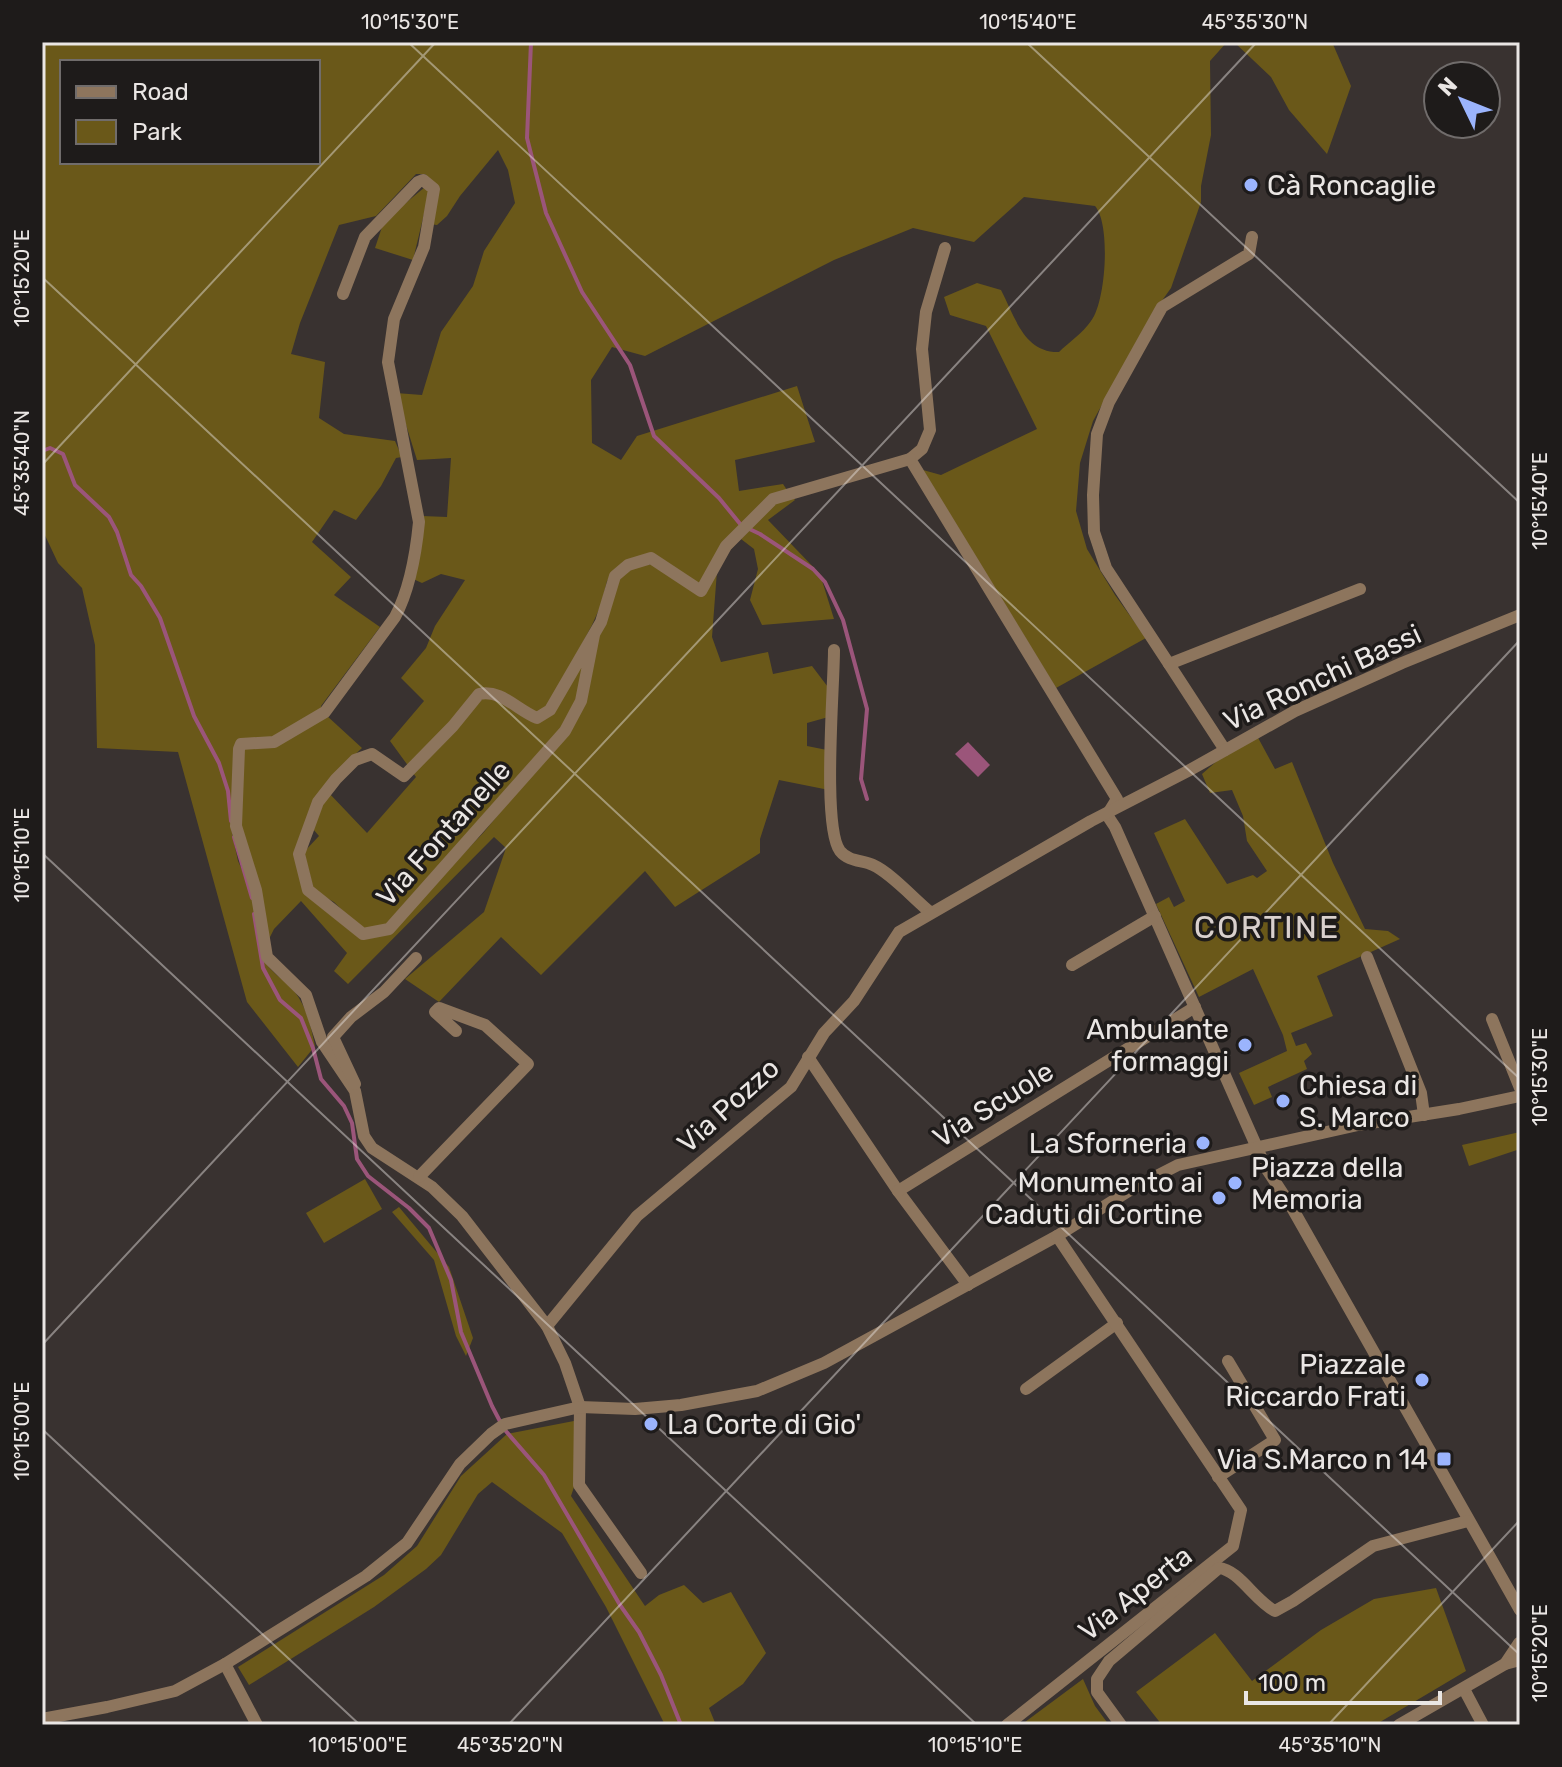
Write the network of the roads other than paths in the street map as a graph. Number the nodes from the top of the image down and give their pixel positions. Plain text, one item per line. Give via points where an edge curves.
1 (1252, 237) dead end
2 (945, 248) dead end
3 (343, 294) dead end
4 (910, 459) junction
5 (1360, 589) dead end
6 (1520, 615) edge
7 (594, 635) junction
8 (834, 650) dead end
9 (1169, 664) junction
10 (1225, 750) junction
11 (1107, 815) junction
12 (930, 912) junction
13 (1155, 916) junction
14 (1367, 957) dead end
15 (416, 958) dead end
16 (1072, 965) dead end
17 (1195, 1007) junction
18 (1492, 1019) dead end
19 (456, 1031) dead end
20 (808, 1057) junction
21 (1520, 1088) edge
22 (355, 1091) junction
23 (1520, 1096) edge
24 (1424, 1115) junction
25 (1255, 1147) junction
26 (419, 1177) junction
27 (898, 1191) junction
28 (1057, 1236) junction
29 (968, 1285) junction
30 (1117, 1323) junction
31 (547, 1326) junction
32 (1228, 1361) dead end
33 (1026, 1389) dead end
34 (580, 1407) junction
35 (1218, 1477) junction
36 (1468, 1521) junction
37 (641, 1573) dead end
38 (1520, 1610) edge
39 (1520, 1644) edge
40 (1520, 1660) edge
41 (225, 1664) junction
42 (1505, 1664) junction
43 (1464, 1689) junction
44 (47, 1721) edge
45 (257, 1725) edge
46 (1007, 1725) edge
47 (1121, 1725) edge
48 (1399, 1725) edge
49 (1483, 1725) edge

1 - 9 street via 1249,254 1162,307 1097,434 1094,532 1106,568
2 - 4 street via 926,312 922,349 930,430 922,449
3 - 22 street via 365,237 418,182 430,183 434,189 424,247 394,319 388,362 419,522 403,602 325,712 274,742 243,744 239,749 236,826 256,890 267,957 306,995 322,1042
4 - 7 street, Via Fontanelle via 773,499 726,546 701,591 651,558 628,565 615,576
4 - 11 street via 1117,799
5 - 9 street
6 - 10 street, Via Ronchi Bassi via 1295,711
7 - 7 street, Via Fontanelle via 550,710 537,718 500,695 479,694 404,776 372,754 355,760 318,802 299,854 308,890 363,934 389,929 565,731 581,701
8 - 12 street via 829,782 834,835 850,859 875,866
9 - 10 street
10 - 11 street, Via Ronchi Bassi
11 - 12 street, Via Pozzo
11 - 13 street
12 - 20 street, Via Pozzo via 899,932 854,1001
13 - 16 street
13 - 17 street
14 - 24 street via 1421,1093
15 - 22 street via 333,1037
17 - 25 street
17 - 27 street, Via Scuole
18 - 21 street
19 - 26 street via 435,1012 439,1008 485,1025 528,1064
20 - 27 street
20 - 31 street, Via Pozzo via 791,1087 637,1216
22 - 26 street via 364,1136 372,1148
23 - 24 street
24 - 25 street
25 - 28 street via 1178,1165
25 - 36 street
26 - 31 street via 462,1216
27 - 29 street
28 - 29 street
28 - 30 street, Via Aperta
29 - 34 street via 824,1363 757,1391 681,1405
30 - 33 street
30 - 35 street, Via Aperta
31 - 34 street
32 - 35 street via 1275,1440
34 - 37 street via 579,1485
34 - 41 street via 512,1422 494,1432 460,1464 407,1543 366,1576
35 - 46 street, Via Aperta via 1241,1510 1233,1546
36 - 38 street
36 - 47 street, Via Aperta via 1373,1546 1275,1611 1262,1605 1231,1571 1219,1568 1100,1672 1097,1692
39 - 42 street
40 - 42 street
41 - 44 street via 175,1691
41 - 45 street
42 - 43 street
43 - 48 street
43 - 49 street

